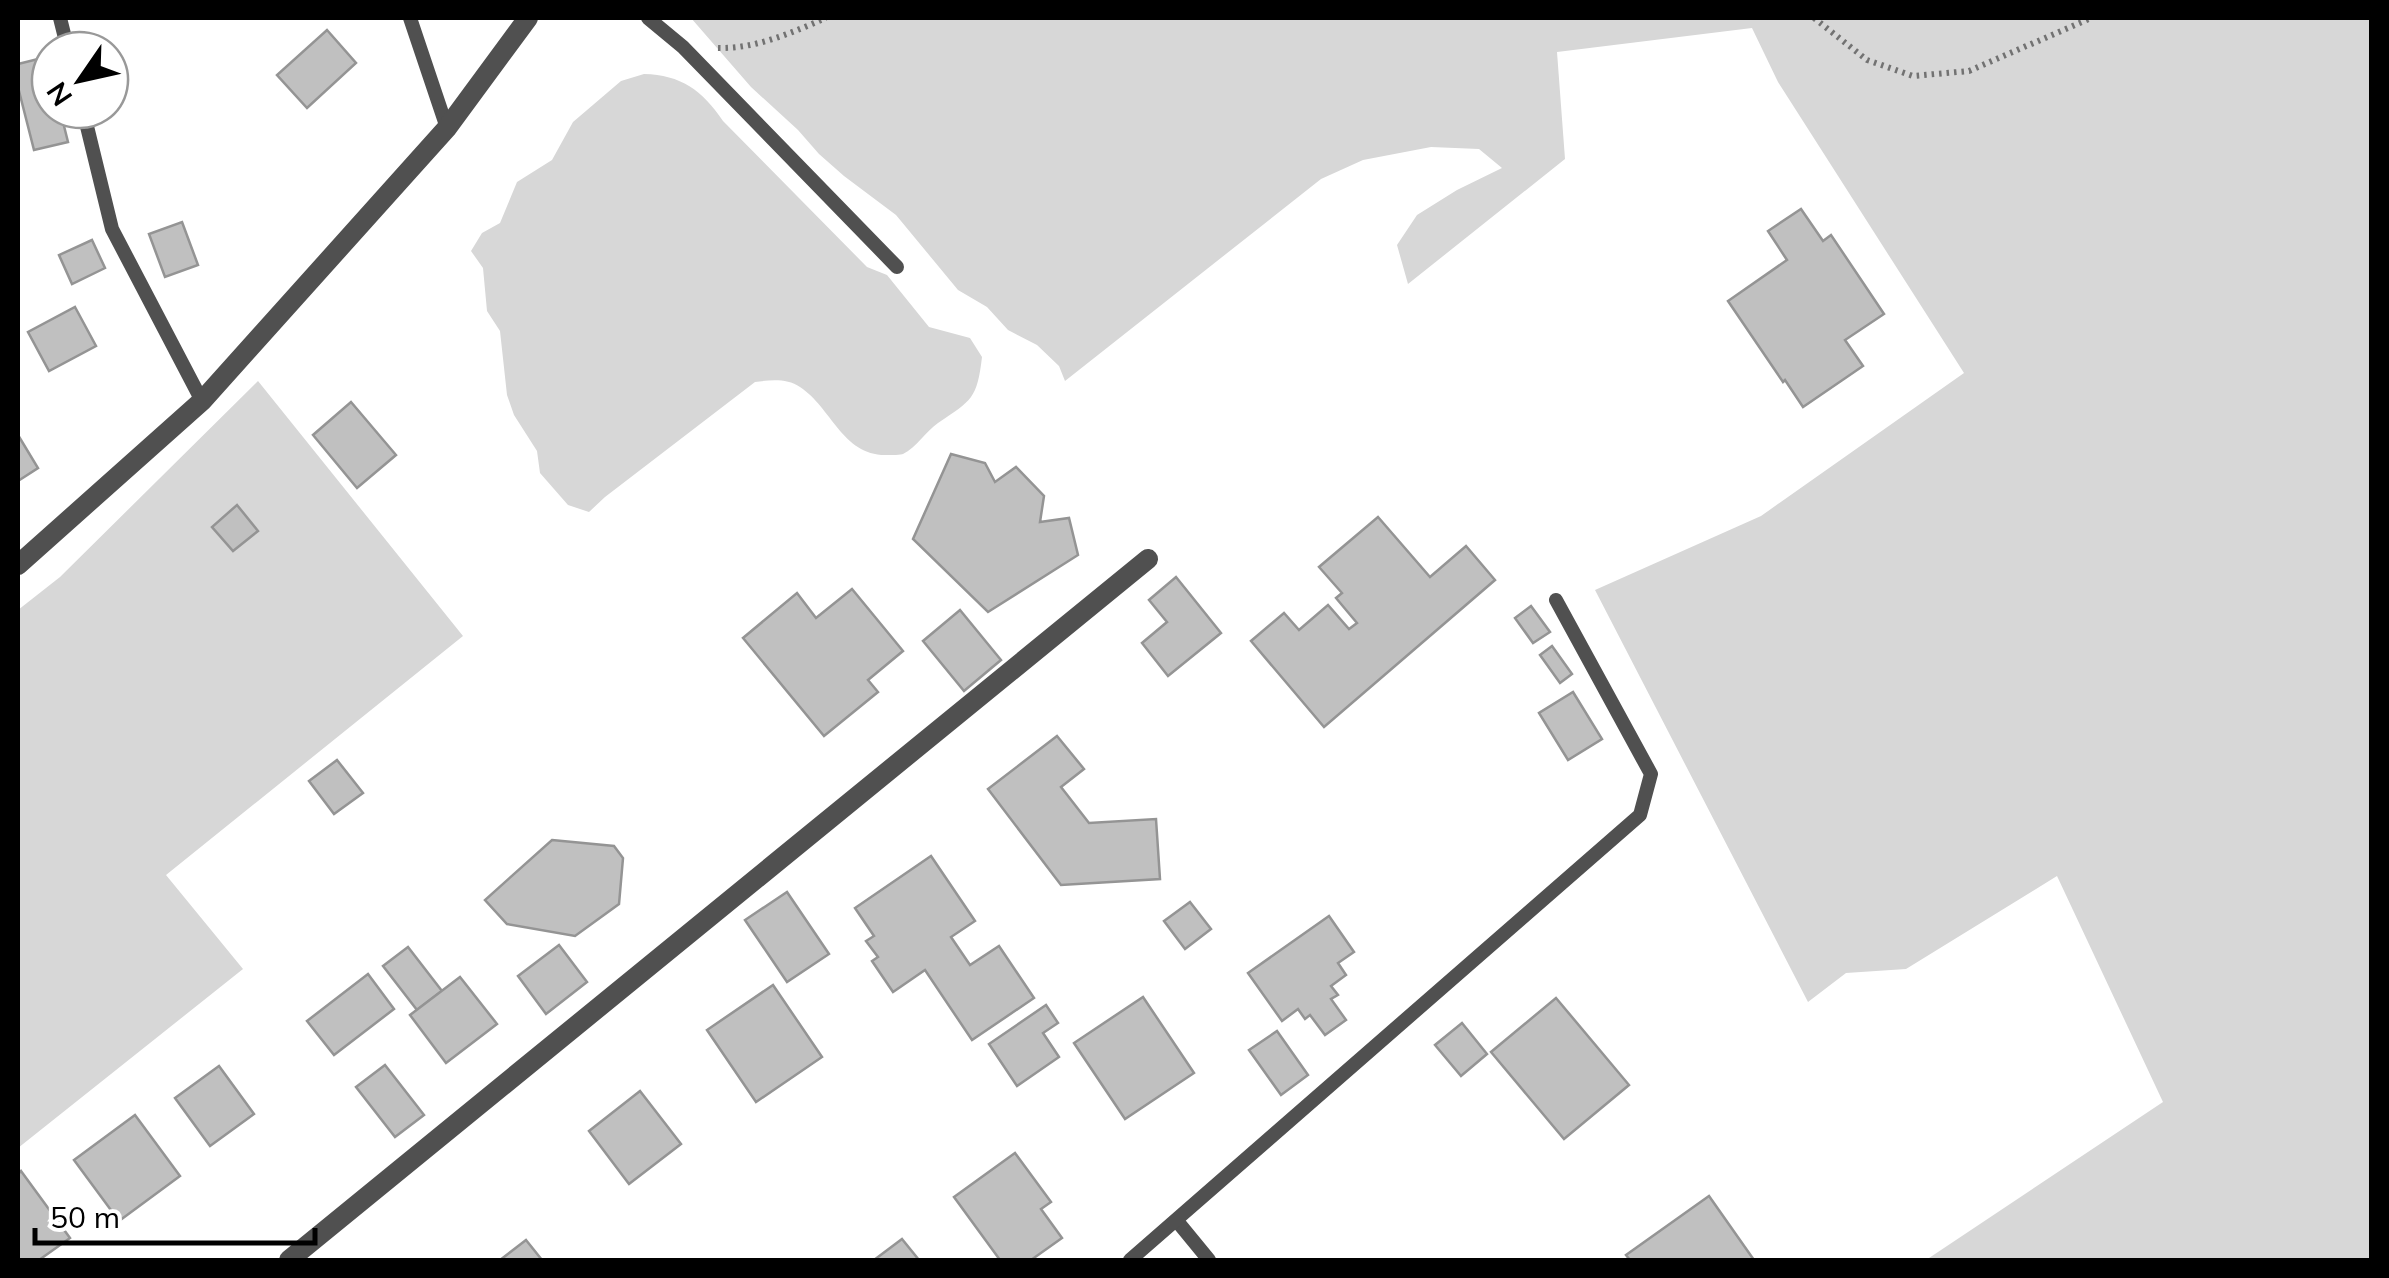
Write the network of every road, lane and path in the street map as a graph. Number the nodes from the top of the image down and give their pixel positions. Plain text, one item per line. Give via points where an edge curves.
1 (410, 18) edge
2 (528, 18) edge
3 (648, 18) edge
4 (826, 18) edge
5 (1814, 18) edge
6 (2091, 18) edge
7 (683, 47) junction
8 (447, 128) junction
9 (88, 130) edge
10 (897, 267) dead end
11 (202, 401) junction
12 (1148, 559) dead end
13 (18, 564) edge
14 (1556, 600) dead end
15 (1177, 1221) junction
16 (288, 1260) edge
17 (1130, 1260) edge
18 (1209, 1260) edge

1 - 8 lane
2 - 8 street
3 - 7 lane
4 - 7 path via 780,38 728,48
5 - 6 path via 1867,60 1913,76 1969,70
7 - 10 lane
8 - 11 street
9 - 11 lane via 112,230
11 - 13 street
12 - 16 street
14 - 15 lane via 1651,774 1640,815
15 - 17 lane
15 - 18 lane

